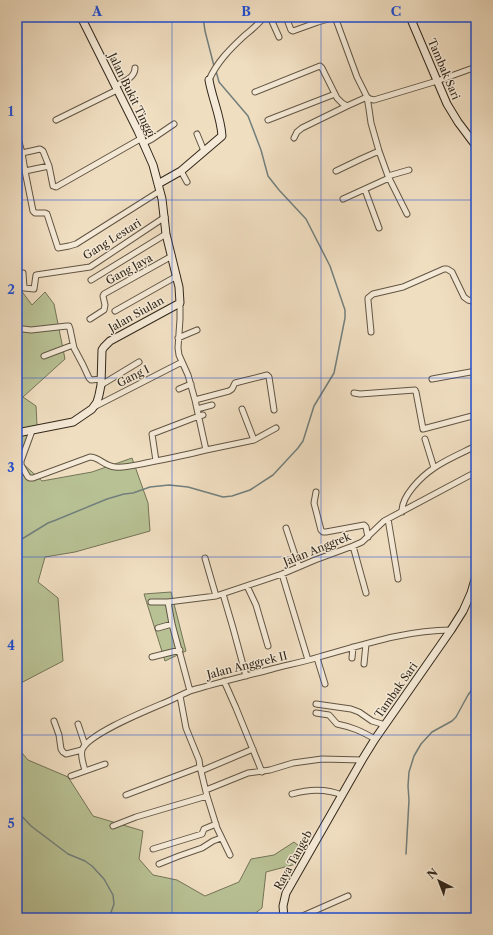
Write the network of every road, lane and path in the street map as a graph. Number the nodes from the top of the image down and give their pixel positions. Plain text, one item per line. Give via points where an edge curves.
1 (81, 17) edge
2 (264, 17) edge
3 (270, 17) edge
4 (286, 17) edge
5 (335, 17) edge
6 (410, 17) edge
7 (279, 37) dead end
8 (476, 67) edge
9 (135, 68) dead end
10 (209, 80) joint
11 (437, 81) junction
12 (116, 88) junction
13 (255, 92) dead end
14 (335, 94) junction
15 (366, 97) junction
16 (347, 106) junction
17 (56, 120) dead end
18 (268, 120) dead end
19 (174, 124) dead end
20 (197, 134) dead end
21 (17, 135) edge
22 (294, 138) dead end
23 (143, 141) junction
24 (476, 146) edge
25 (204, 151) junction
26 (379, 151) junction
27 (22, 153) junction
28 (49, 166) junction
29 (408, 170) dead end
30 (25, 171) junction
31 (181, 171) junction
32 (336, 171) dead end
33 (389, 177) junction
34 (187, 182) dead end
35 (159, 187) junction
36 (365, 190) junction
37 (343, 199) dead end
38 (406, 214) dead end
39 (165, 217) junction
40 (380, 228) dead end
41 (166, 234) junction
42 (172, 256) junction
43 (23, 273) dead end
44 (176, 276) junction
45 (91, 280) dead end
46 (476, 302) edge
47 (180, 303) junction
48 (115, 311) dead end
49 (90, 319) dead end
50 (23, 329) dead end
51 (196, 330) dead end
52 (371, 332) dead end
53 (178, 338) junction
54 (73, 345) junction
55 (44, 356) dead end
56 (139, 362) dead end
57 (182, 362) junction
58 (476, 372) edge
59 (432, 378) dead end
60 (101, 382) junction
61 (191, 384) junction
62 (179, 390) dead end
63 (354, 393) dead end
64 (195, 400) junction
65 (212, 405) dead end
66 (94, 407) junction
67 (197, 409) junction
68 (242, 409) dead end
69 (274, 410) dead end
70 (476, 415) edge
71 (201, 416) junction
72 (276, 428) dead end
73 (32, 431) junction
74 (17, 433) edge
75 (425, 439) dead end
76 (254, 440) junction
77 (476, 446) edge
78 (206, 450) junction
79 (156, 461) junction
80 (434, 468) junction
81 (476, 472) edge
82 (316, 492) dead end
83 (402, 512) junction
84 (388, 519) junction
85 (286, 528) dead end
86 (368, 537) junction
87 (353, 546) junction
88 (205, 558) dead end
89 (299, 567) junction
90 (282, 574) junction
91 (476, 576) edge
92 (398, 579) dead end
93 (247, 586) junction
94 (366, 593) dead end
95 (223, 594) junction
96 (216, 596) junction
97 (151, 602) dead end
98 (168, 602) junction
99 (172, 624) junction
100 (158, 628) dead end
101 (452, 630) junction
102 (366, 644) junction
103 (268, 646) dead end
104 (353, 647) junction
105 (180, 650) junction
106 (152, 657) dead end
107 (317, 658) junction
108 (352, 658) dead end
109 (308, 660) junction
110 (364, 664) dead end
111 (246, 676) junction
112 (224, 681) junction
113 (325, 684) dead end
114 (190, 691) junction
115 (180, 696) junction
116 (316, 704) dead end
117 (316, 713) dead end
118 (54, 721) dead end
119 (78, 724) dead end
120 (385, 725) junction
121 (375, 739) junction
122 (86, 745) junction
123 (253, 749) junction
124 (82, 750) junction
125 (362, 760) junction
126 (105, 764) dead end
127 (200, 769) junction
128 (85, 771) junction
129 (262, 772) junction
130 (71, 776) dead end
131 (206, 793) junction
132 (292, 794) dead end
133 (126, 795) dead end
134 (342, 795) junction
135 (331, 815) joint
136 (216, 824) junction
137 (113, 826) dead end
138 (222, 838) junction
139 (154, 849) dead end
140 (230, 855) dead end
141 (159, 864) dead end
142 (348, 896) dead end
143 (284, 918) edge
144 (298, 918) edge

1 - 12 street, Jalan Bukit Tinggi
2 - 10 street via 217,64
3 - 7 street
4 - 5 street via 292,31
5 - 15 street
6 - 11 street, Tambak Sari
8 - 11 street
9 - 12 street via 133,76
10 - 25 street via 222,136
11 - 15 street via 374,100
11 - 24 street, Tambak Sari via 454,116
12 - 17 street
12 - 23 street, Jalan Bukit Tinggi
13 - 14 street via 320,66
14 - 16 street via 339,101
14 - 18 street
15 - 16 street
15 - 26 street
16 - 22 street via 302,128
19 - 23 street via 152,139
20 - 25 street
21 - 27 street
23 - 28 street via 57,187 53,186
23 - 35 street, Jalan Bukit Tinggi
25 - 31 street
26 - 32 street
26 - 33 street
27 - 28 street via 42,149
27 - 30 street
28 - 30 street
29 - 33 street
30 - 35 street via 33,211 47,214 58,248 76,244
31 - 34 street
31 - 35 street
33 - 36 street
33 - 38 street
35 - 39 street, Jalan Siulan
36 - 37 street
36 - 40 street
39 - 41 street, Jalan Siulan
39 - 43 street, Gang Lestari via 90,267 36,275 34,289 24,288
41 - 42 street, Jalan Siulan
41 - 45 street
42 - 44 street, Jalan Siulan
42 - 49 street, Gang Jaya via 104,294 104,310
44 - 47 street, Jalan Siulan
44 - 48 street
46 - 52 street via 464,298 452,272 447,269 403,287 370,296 368,300
47 - 53 street
47 - 60 street, Jalan Siulan via 110,341 102,350
50 - 54 street via 68,326
51 - 53 street
53 - 57 street
54 - 55 street
54 - 60 street via 90,379
56 - 60 street
57 - 61 street
57 - 66 street, Gang I
58 - 59 street
60 - 66 street, Jalan Siulan
61 - 62 street
61 - 64 street
63 - 70 street via 415,390 423,429
64 - 67 street
64 - 69 street via 229,391 235,383 267,375
65 - 67 street
66 - 73 street via 72,422
67 - 71 street
68 - 76 street
71 - 78 street
71 - 79 street via 152,434
72 - 76 street
73 - 74 street
73 - 79 street via 21,462 30,478 90,457 107,466 116,467
75 - 80 street
76 - 78 street
77 - 80 street
78 - 79 street
80 - 83 street via 409,492 403,501
81 - 83 street, Jalan Anggrek
82 - 86 street via 314,503 323,532 364,525
83 - 84 street, Jalan Anggrek
84 - 86 street, Jalan Anggrek
84 - 92 street
85 - 89 street
86 - 87 street, Jalan Anggrek
87 - 89 street, Jalan Anggrek
87 - 94 street
88 - 96 street
89 - 90 street, Jalan Anggrek
90 - 93 street
90 - 109 street, Jalan Anggrek
91 - 101 street, Tambak Sari via 463,611
93 - 95 street
93 - 103 street via 256,605
95 - 96 street
95 - 111 street
96 - 98 street
97 - 98 street
98 - 99 street
99 - 100 street
99 - 105 street
101 - 102 street, Jalan Anggrek II via 409,633
101 - 120 street, Tambak Sari
102 - 104 street, Jalan Anggrek II
102 - 110 street
104 - 107 street, Jalan Anggrek II
104 - 108 street
105 - 106 street
105 - 114 street
107 - 109 street, Jalan Anggrek II
107 - 113 street
109 - 111 street, Jalan Anggrek II
111 - 112 street, Jalan Anggrek II
112 - 114 street, Jalan Anggrek II
112 - 123 street
114 - 115 street, Jalan Anggrek II
115 - 122 street, Jalan Anggrek II via 103,732
115 - 127 street via 186,728
116 - 120 street via 351,709
117 - 121 street via 329,715 337,724 354,728
118 - 124 street via 64,754
119 - 122 street
120 - 121 street, Tambak Sari
121 - 125 street, Tambak Sari
122 - 124 street, Jalan Anggrek II
123 - 127 street
123 - 129 street
124 - 128 street
125 - 129 street via 305,761
125 - 134 street, Tambak Sari
126 - 128 street
127 - 131 street
127 - 133 street
128 - 130 street
129 - 131 street via 248,773
131 - 136 street
131 - 137 street
132 - 134 street via 307,790 323,790
134 - 135 street, Tambak Sari
135 - 143 street, Raya Tangeb via 286,893
136 - 138 street
136 - 139 street via 204,829 202,834
138 - 140 street
138 - 141 street
142 - 144 street

